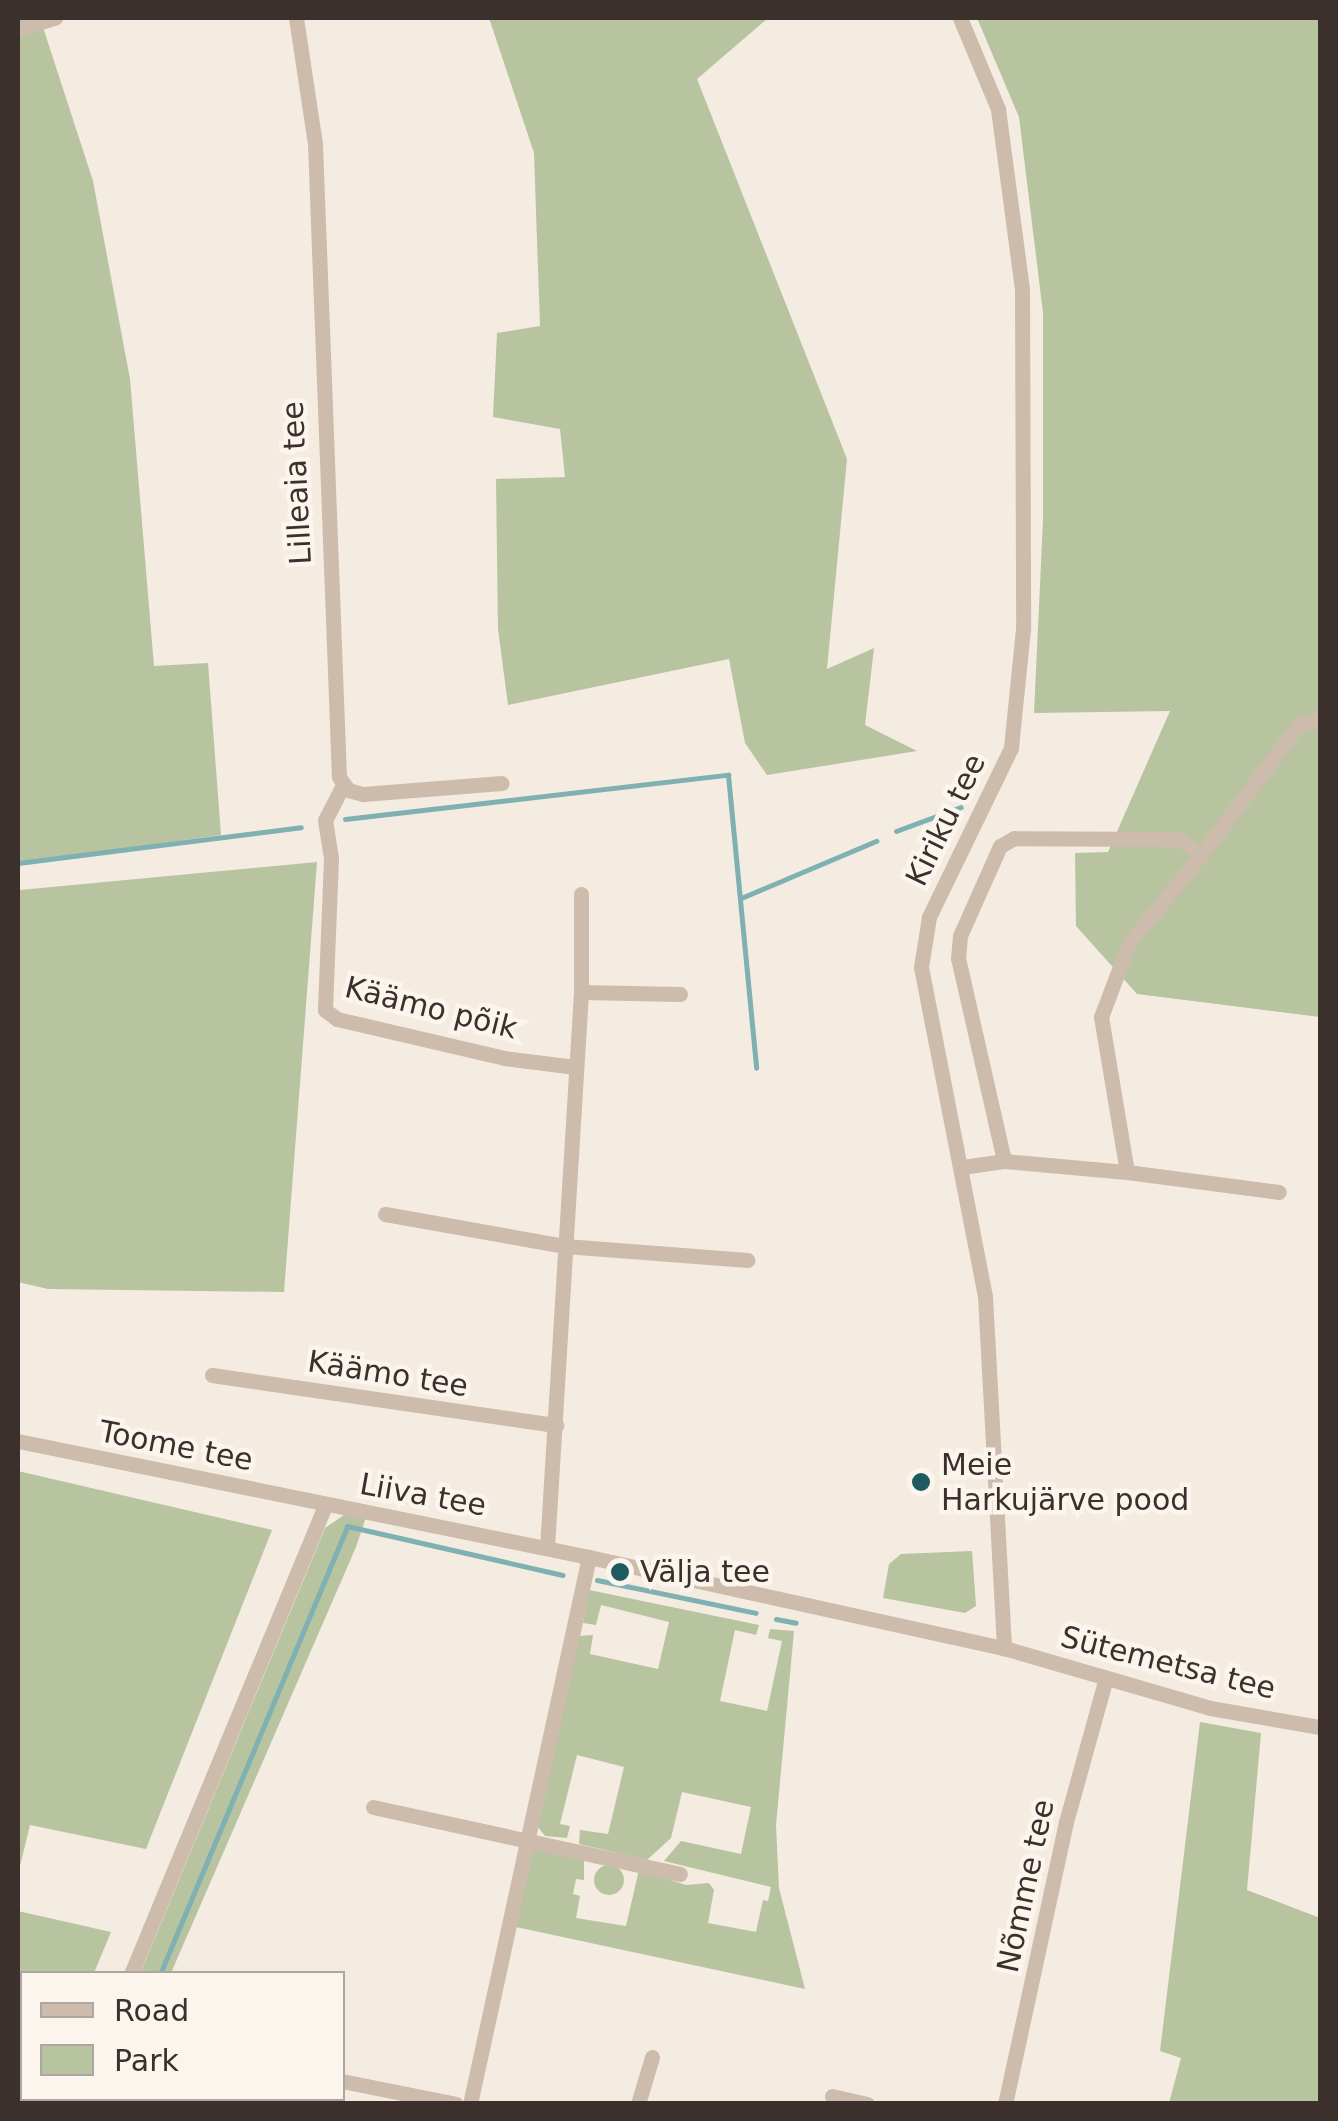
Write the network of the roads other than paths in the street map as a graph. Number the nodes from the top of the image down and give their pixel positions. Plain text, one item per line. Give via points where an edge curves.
1 (55, 18) edge
2 (296, 18) edge
3 (960, 18) edge
4 (18, 29) edge
5 (1320, 719) edge
6 (502, 783) dead end
7 (343, 785) junction
8 (1201, 855) junction
9 (581, 894) dead end
10 (581, 992) junction
11 (680, 994) dead end
12 (574, 1067) junction
13 (1004, 1161) junction
14 (962, 1167) junction
15 (1127, 1172) junction
16 (1279, 1192) dead end
17 (385, 1214) dead end
18 (566, 1246) junction
19 (747, 1260) dead end
20 (212, 1374) dead end
21 (556, 1425) junction
22 (18, 1440) edge
23 (324, 1508) junction
24 (546, 1548) junction
25 (589, 1557) junction
26 (1004, 1648) junction
27 (1105, 1681) junction
28 (1320, 1727) edge
29 (373, 1806) dead end
30 (530, 1840) junction
31 (680, 1874) dead end
32 (132, 1971) edge
33 (652, 2058) dead end
34 (345, 2082) edge
35 (832, 2096) dead end
36 (456, 2104) edge
37 (470, 2104) edge
38 (638, 2104) edge
39 (867, 2104) edge
40 (1005, 2104) edge

1 - 4 street
2 - 7 street, Lilleaia tee via 315,144 320,390
3 - 14 street, Kiriku tee via 1004,132 1025,328 1026,446 1023,629 1011,748 922,943 921,967
5 - 8 street via 1299,724
6 - 7 street via 363,794
7 - 12 street, Käämo põik via 325,820 331,859 325,1010 338,1019 488,1054
8 - 13 street via 1180,839 1014,838 1000,846 960,936 958,958
8 - 15 street via 1128,943 1101,1017
9 - 10 street
10 - 11 street
10 - 12 street
12 - 18 street
13 - 14 street
13 - 15 street
14 - 26 street, Kiriku tee via 985,1296
15 - 16 street
17 - 18 street
18 - 19 street
18 - 21 street
20 - 21 street, Käämo tee
21 - 24 street
22 - 23 street, Toome tee
23 - 24 street, Liiva tee via 376,1510
23 - 32 street, Liiva tee
24 - 25 street, Liiva tee
25 - 26 street, Liiva tee
25 - 30 street
26 - 27 street, Sütemetsa tee
27 - 28 street, Sütemetsa tee
27 - 40 street, Nõmme tee via 1066,1822
29 - 30 street
30 - 31 street
30 - 37 street
33 - 38 street
34 - 36 street
35 - 39 street

